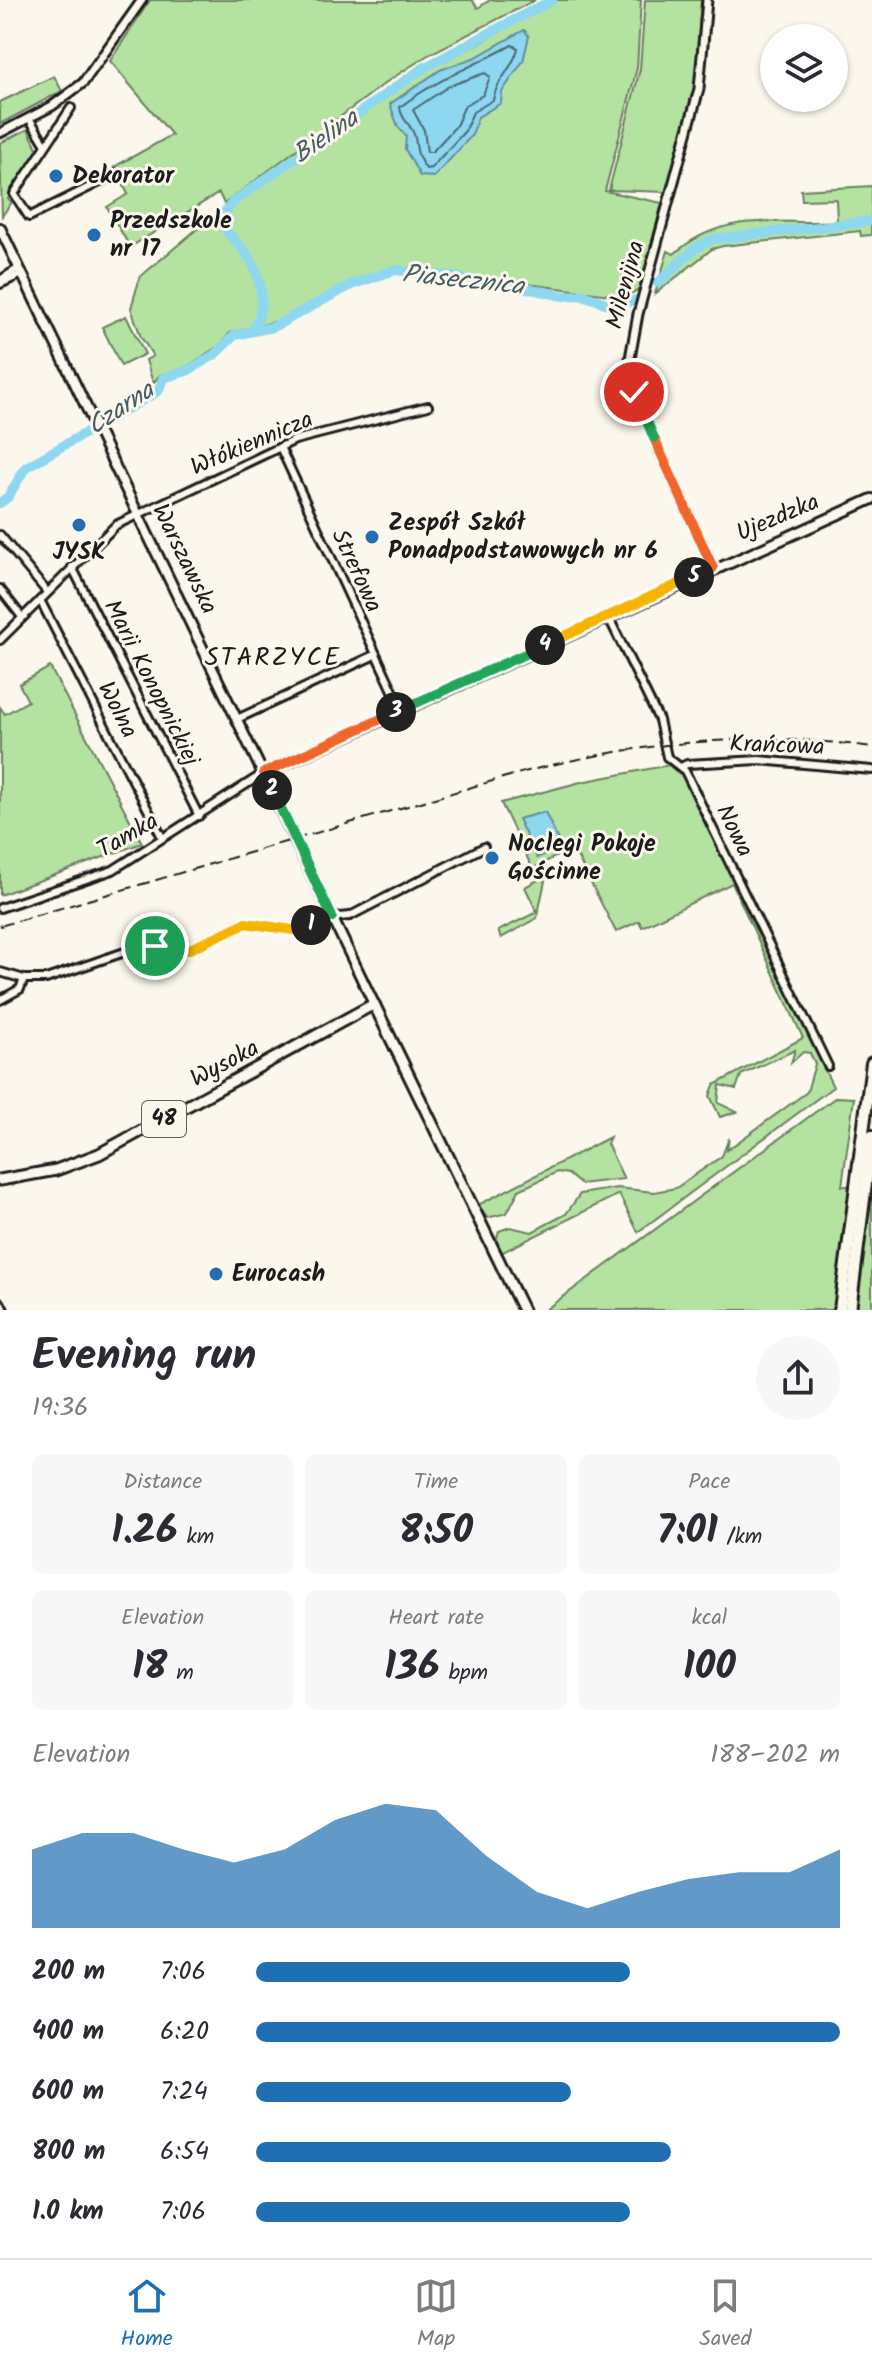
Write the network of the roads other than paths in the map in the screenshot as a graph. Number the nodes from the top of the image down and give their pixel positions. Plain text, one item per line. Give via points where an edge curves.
1 (142, 0) edge
2 (707, 0) edge
3 (71, 108) dead end
4 (29, 118) junction
5 (0, 133) edge
6 (46, 145) junction
7 (118, 173) dead end
8 (0, 228) edge
9 (21, 271) junction
10 (0, 282) edge
11 (428, 406) dead end
12 (280, 447) junction
13 (872, 499) edge
14 (140, 514) junction
15 (0, 535) edge
16 (72, 567) junction
17 (713, 568) junction
18 (0, 589) edge
19 (47, 592) junction
20 (40, 600) junction
21 (608, 616) junction
22 (22, 617) junction
23 (0, 640) edge
24 (375, 655) junction
25 (402, 710) junction
26 (237, 719) junction
27 (681, 767) junction
28 (872, 770) edge
29 (264, 773) junction
30 (199, 816) junction
31 (162, 837) junction
32 (484, 847) dead end
33 (0, 908) edge
34 (332, 917) junction
35 (0, 972) edge
36 (24, 979) junction
37 (0, 1000) edge
38 (374, 1004) junction
39 (872, 1063) edge
40 (828, 1066) dead end
41 (872, 1136) edge
42 (0, 1180) edge
43 (0, 1302) edge
44 (4, 1310) edge
45 (523, 1310) edge
46 (840, 1310) edge
47 (850, 1310) edge

1 - 4 street via 91,74
2 - 17 street, Milenijna via 699,89 629,364 640,408
3 - 6 street
4 - 5 street
4 - 6 street
6 - 7 street via 14,194 29,217
8 - 9 main road, Warszawska
9 - 10 street
9 - 14 main road, Warszawska
11 - 12 street, Włókiennicza
12 - 14 street, Włókiennicza
12 - 24 street, Strefowa
13 - 17 main road, Ujezdzka
14 - 16 street, Włókiennicza via 109,530
14 - 26 main road, Warszawska
15 - 19 street
16 - 19 street, Włókiennicza
16 - 30 street, Marii Konopnickiej
17 - 21 main road, Ujezdzka
18 - 22 street
19 - 20 street, Włókiennicza
20 - 22 street, Włókiennicza
20 - 31 street, Wolna
21 - 25 main road, Ujezdzka
21 - 27 street, Nowa via 659,720 667,757
22 - 23 street, Włókiennicza
24 - 25 street, Strefowa
24 - 26 street
25 - 29 main road, Ujezdzka
26 - 29 main road, Warszawska
27 - 28 street, Krańcowa via 759,760
27 - 40 street, Nowa
29 - 30 street, Tamka
29 - 34 main road, Warszawska
30 - 31 street, Tamka
31 - 33 street, Tamka via 113,870
32 - 34 street via 350,916
34 - 36 street via 293,930 245,923 188,950 145,945 57,976
34 - 38 main road, Warszawska
35 - 36 street
36 - 37 street via 20,989
38 - 42 main road, Wysoka / 48 via 99,1154 56,1170
38 - 45 main road, Warszawska
39 - 46 highway
41 - 47 highway
43 - 44 street

